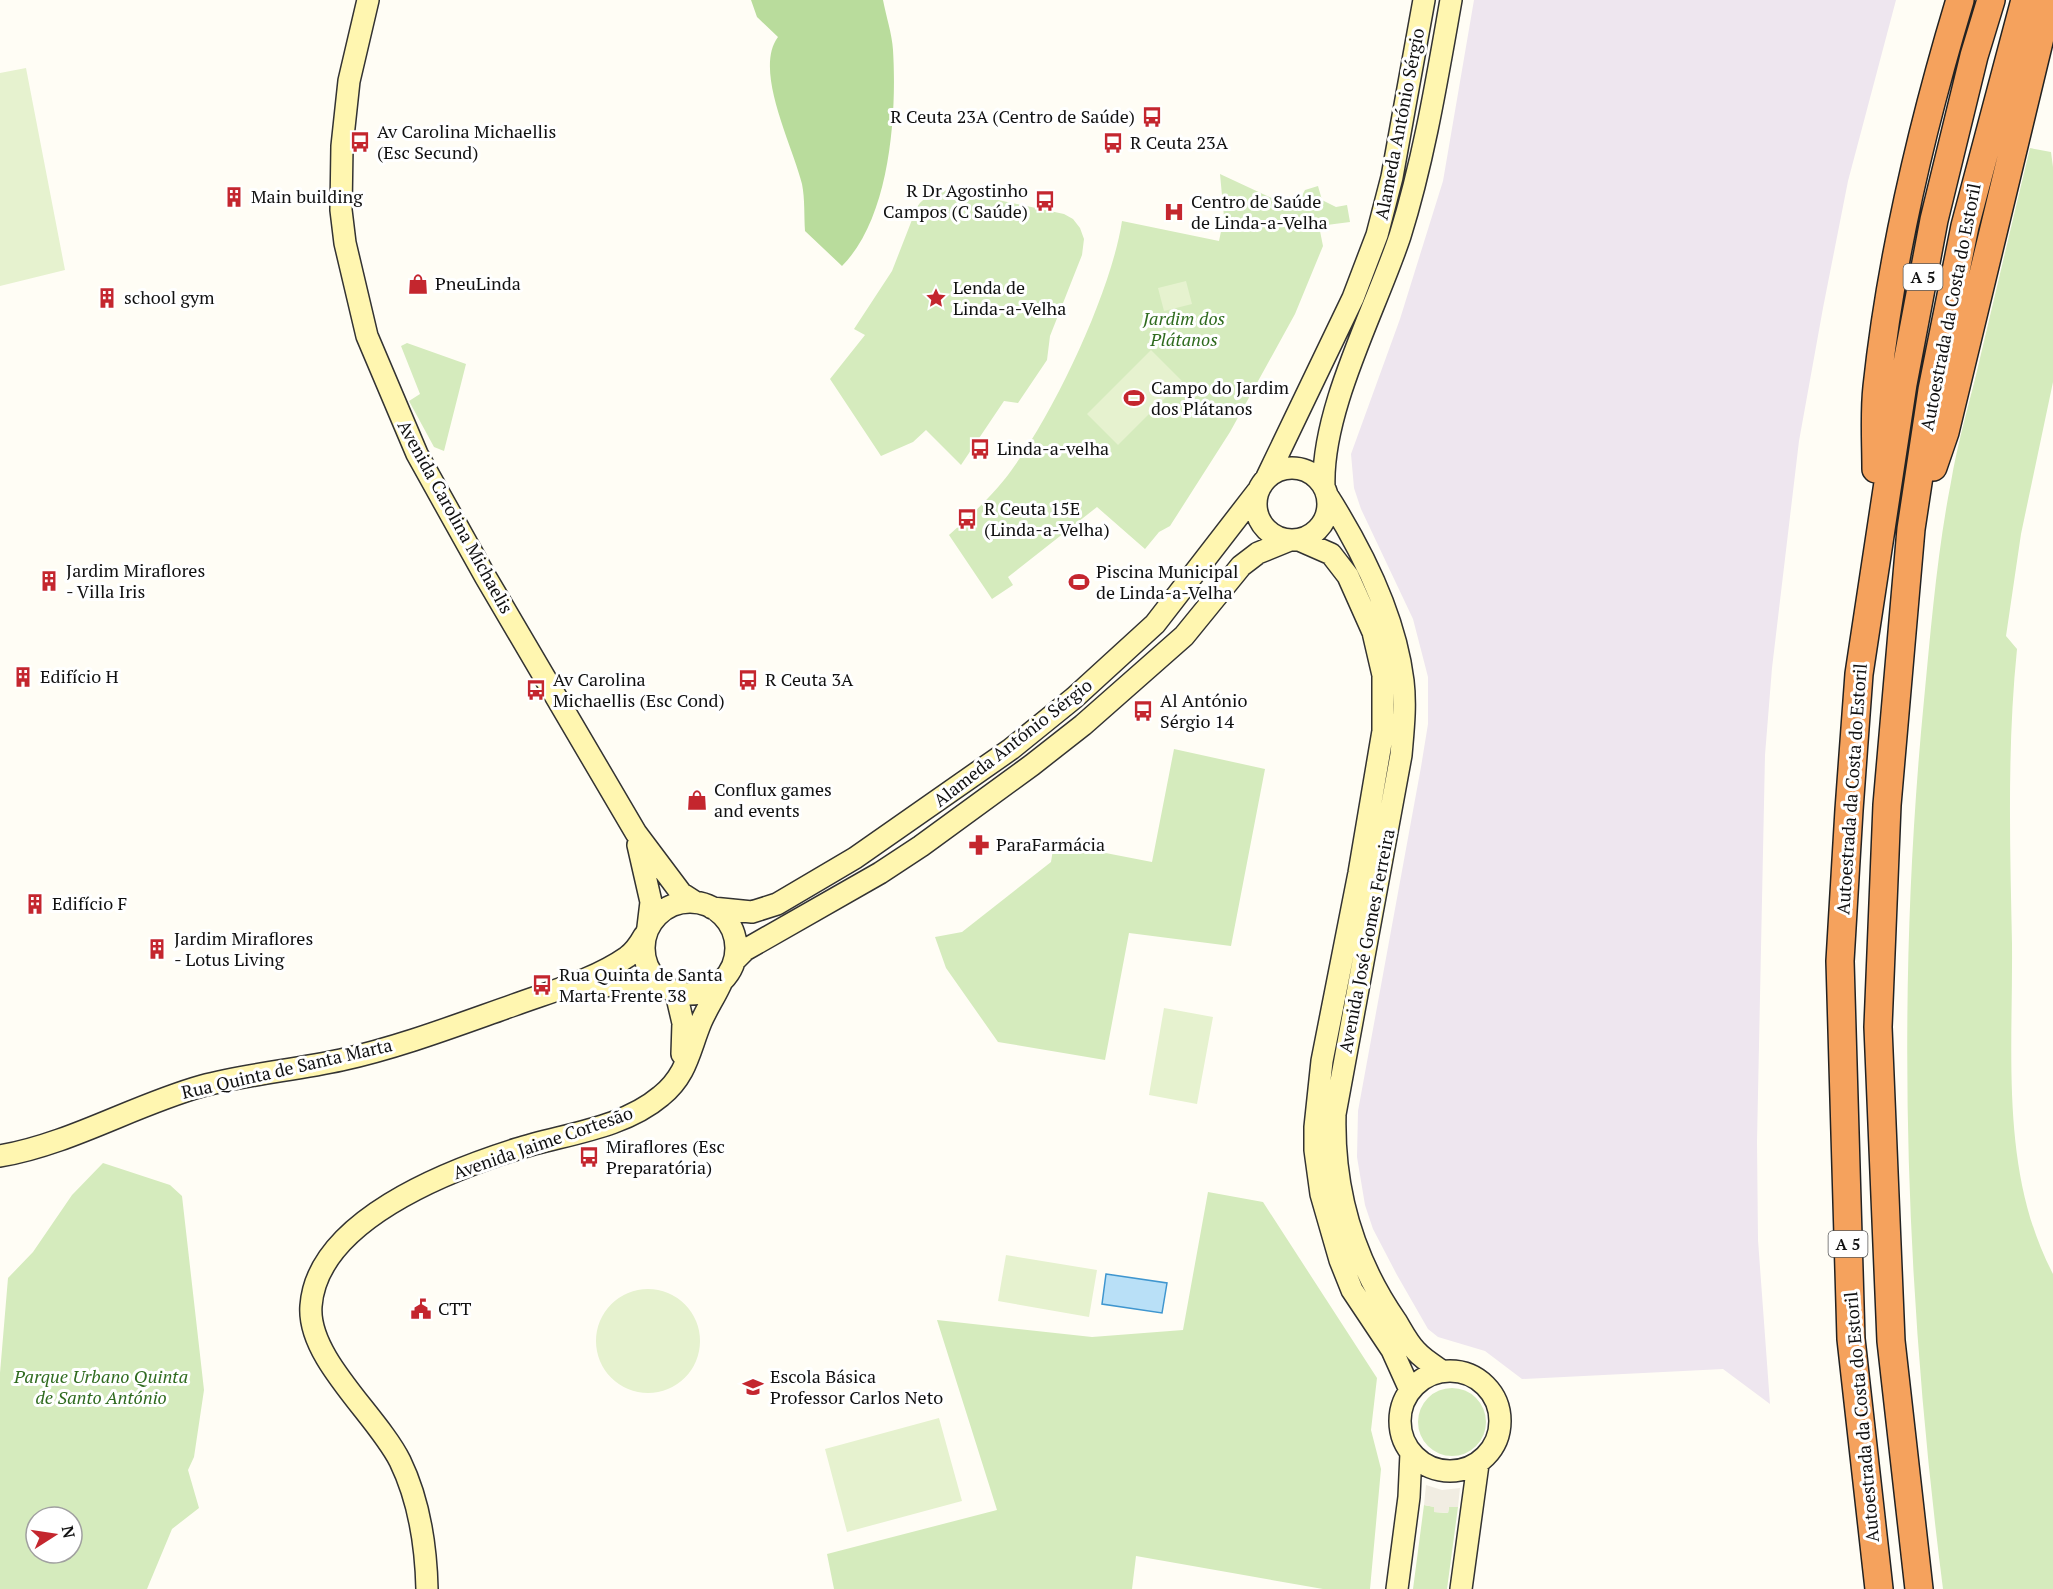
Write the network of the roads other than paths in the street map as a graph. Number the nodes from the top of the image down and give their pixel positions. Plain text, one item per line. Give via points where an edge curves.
1 (1424, 0) edge
2 (1451, 0) edge
3 (1949, 0) edge
4 (1960, 0) edge
5 (1991, 0) edge
6 (2025, 0) edge
7 (2049, 0) edge
8 (366, 2) edge
9 (2053, 42) edge
10 (1944, 51) junction
11 (2031, 83) junction
12 (1262, 484) junction
13 (1326, 491) junction
14 (1911, 529) junction
15 (1295, 540) junction
16 (1875, 557) junction
17 (632, 827) junction
18 (704, 905) junction
19 (646, 932) junction
20 (735, 960) junction
21 (654, 979) junction
22 (722, 981) junction
23 (676, 993) junction
24 (541, 995) junction
25 (671, 1086) junction
26 (0, 1156) edge
27 (1442, 1371) junction
28 (1410, 1390) junction
29 (1411, 1453) junction
30 (1478, 1464) junction
31 (427, 1589) edge
32 (1397, 1589) edge
33 (1461, 1589) edge
34 (1879, 1589) edge
35 (1918, 1589) edge

1 - 12 street, Alameda António Sérgio via 1392,177 1377,235 1321,368
2 - 13 street, Alameda António Sérgio via 1409,205 1334,412 1326,450
3 - 10 highway
4 - 10 highway
5 - 16 highway, Autoestrada da Costa do Estoril / A 5 via 1934,220
6 - 14 highway, Autoestrada da Costa do Estoril / A 5 via 1965,226 1932,390
7 - 11 highway
8 - 17 street, Avenida Carolina Michaelis via 349,81 341,199 345,243 366,336 417,454
9 - 11 highway
10 - 16 highway via 1899,242 1876,389
11 - 14 highway via 1945,432
12 - 13 street via 1276,470 1298,467 1318,478
12 - 15 street via 1257,514 1262,524 1269,533
12 - 18 street, Alameda António Sérgio via 1155,624 1011,749 864,852 777,904 752,912
13 - 15 street via 1329,504 1323,523 1317,531
13 - 27 street, Avenida José Gomes Ferreira via 1345,522 1390,623 1400,662 1404,709 1401,755 1335,1114 1338,1182 1352,1237 1371,1282 1416,1352
14 - 35 highway, Autoestrada da Costa do Estoril / A 5 via 1887,805 1878,1027 1891,1341
15 - 20 street, Alameda António Sérgio via 1258,553 1241,566 1184,636 1032,765 921,846 745,950
15 - 28 street, Avenida José Gomes Ferreira via 1330,554 1348,576 1373,632 1383,675 1383,731 1322,1061 1315,1150 1320,1194 1340,1260 1352,1290 1392,1350
16 - 34 highway, Autoestrada da Costa do Estoril / A 5 via 1858,686 1840,961 1851,1339
17 - 18 street, Avenida Carolina Michaelis via 681,893
17 - 19 street, Avenida Carolina Michaelis via 648,885 651,916
18 - 19 street via 681,902 668,907 656,915
18 - 20 street via 724,917 732,930
19 - 21 street via 643,951
19 - 24 street, Rua Quinta de Santa Marta via 637,949 607,969
20 - 22 street
21 - 23 street
21 - 24 street, Rua Quinta de Santa Marta
22 - 23 street via 701,994
22 - 25 street, Avenida Jaime Cortesão via 685,1069
23 - 25 street via 683,1042 681,1064
24 - 26 street, Rua Quinta de Santa Marta via 375,1052 203,1086 62,1138
25 - 31 street, Avenida Jaime Cortesão via 605,1133 394,1212 325,1264 310,1308 316,1343 391,1447 406,1475 423,1535
27 - 28 street via 1424,1378
27 - 30 street via 1476,1378 1490,1389 1498,1405 1497,1441
28 - 29 street via 1400,1415 1400,1428
29 - 30 street via 1422,1463 1450,1472
29 - 32 street
30 - 33 street

